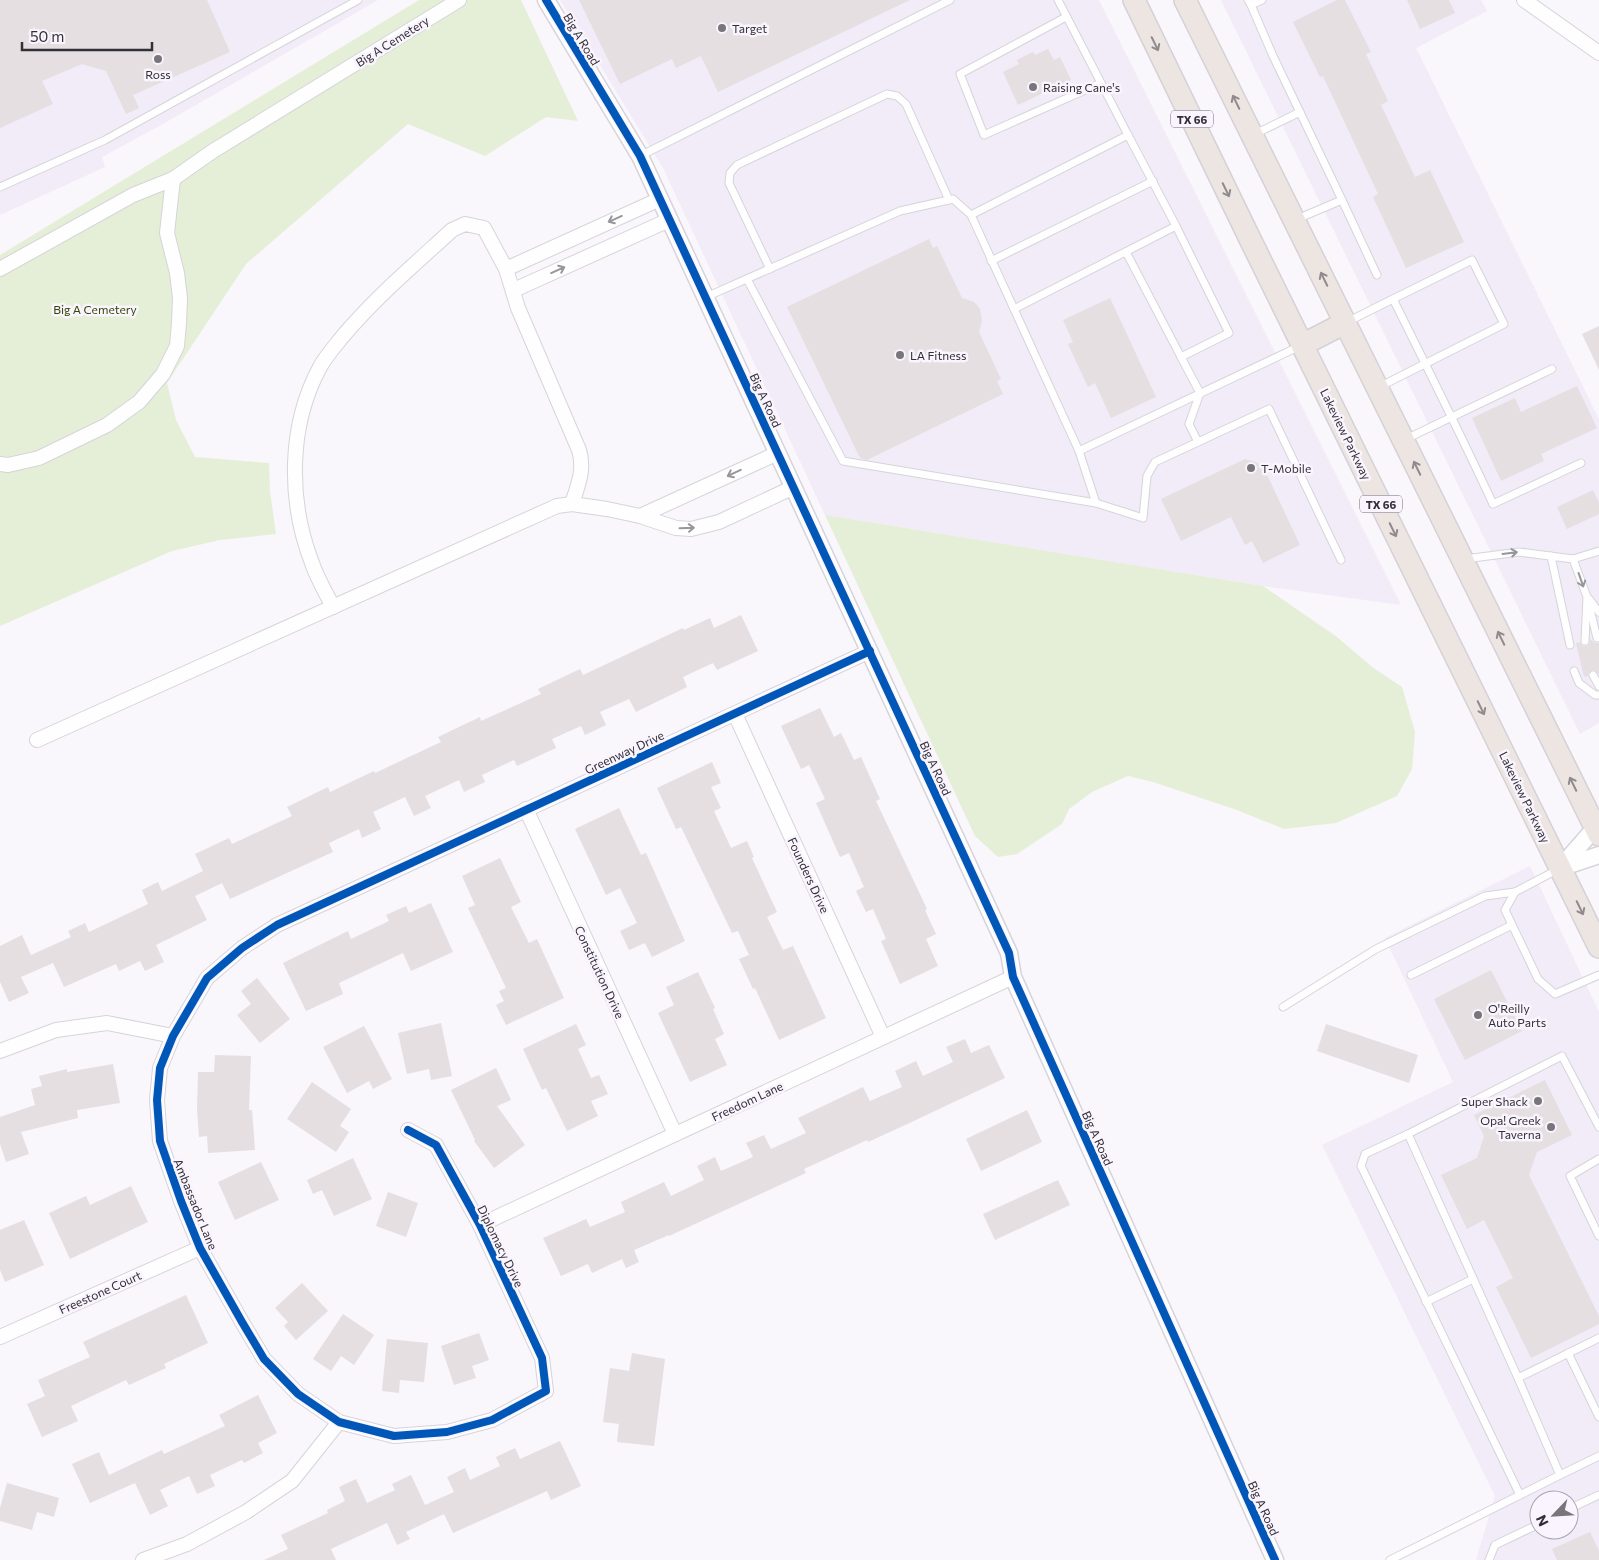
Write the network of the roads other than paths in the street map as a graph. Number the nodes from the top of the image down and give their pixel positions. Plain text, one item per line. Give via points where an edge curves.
1 (358, 0) edge
2 (459, 0) edge
3 (546, 0) edge
4 (950, 0) edge
5 (1058, 0) edge
6 (1134, 0) edge
7 (1185, 0) edge
8 (1262, 0) edge
9 (1524, 0) edge
10 (1249, 3) edge
11 (1066, 17) junction
12 (1599, 54) edge
13 (1101, 84) junction
14 (1300, 112) junction
15 (1128, 135) junction
16 (1252, 135) junction
17 (640, 156) junction
18 (173, 178) junction
19 (1153, 181) junction
20 (0, 187) edge
21 (660, 199) junction
22 (949, 200) junction
23 (1342, 200) junction
24 (971, 215) junction
25 (670, 220) junction
26 (1294, 220) junction
27 (1176, 226) junction
28 (1126, 252) junction
29 (991, 261) junction
30 (0, 269) edge
31 (506, 269) junction
32 (770, 269) junction
33 (1377, 275) dead end
34 (747, 279) junction
35 (514, 290) junction
36 (706, 297) junction
37 (1393, 299) junction
38 (1014, 308) junction
39 (1345, 323) junction
40 (1302, 345) junction
41 (1181, 357) junction
42 (1426, 364) junction
43 (1552, 369) dead end
44 (1377, 388) junction
45 (1200, 393) junction
46 (1453, 416) junction
47 (1403, 440) junction
48 (1198, 442) junction
49 (1079, 451) junction
50 (778, 452) junction
51 (1581, 463) dead end
52 (0, 464) edge
53 (794, 487) junction
54 (1096, 503) junction
55 (572, 504) junction
56 (640, 516) junction
57 (1599, 551) edge
58 (1551, 556) junction
59 (1462, 559) junction
60 (1574, 559) junction
61 (1341, 560) dead end
62 (1587, 597) junction
63 (333, 607) junction
64 (1599, 612) edge
65 (1597, 638) dead end
66 (1585, 641) dead end
67 (1570, 645) dead end
68 (870, 651) junction
69 (1574, 671) dead end
70 (1593, 675) dead end
71 (1599, 686) edge
72 (1599, 695) edge
73 (734, 714) junction
74 (37, 740) dead end
75 (526, 809) junction
76 (1598, 830) edge
77 (1599, 856) edge
78 (1560, 868) junction
79 (388, 873) joint
80 (1515, 892) junction
81 (1512, 925) junction
82 (1599, 947) edge
83 (1411, 975) dead end
84 (1599, 975) edge
85 (1013, 977) junction
86 (1283, 1007) dead end
87 (173, 1036) junction
88 (883, 1037) junction
89 (0, 1051) edge
90 (1599, 1127) edge
91 (408, 1130) dead end
92 (675, 1134) junction
93 (1408, 1134) junction
94 (1599, 1160) edge
95 (480, 1225) junction
96 (1599, 1236) edge
97 (200, 1248) junction
98 (1473, 1279) junction
99 (1426, 1302) junction
100 (0, 1336) edge
101 (1599, 1338) edge
102 (1568, 1353) junction
103 (1518, 1378) junction
104 (546, 1391) joint
105 (1599, 1417) edge
106 (339, 1422) junction
107 (1599, 1456) edge
108 (1560, 1475) junction
109 (1520, 1495) junction
110 (1599, 1495) edge
111 (1579, 1504) edge
112 (1529, 1529) edge
113 (143, 1560) edge
114 (1275, 1560) edge
115 (1390, 1560) edge
116 (1489, 1560) edge

1 - 20 lane via 105,140
2 - 18 street, Big A Cemetery
3 - 17 street, Big A Road
4 - 17 lane
5 - 11 lane
6 -> 40 main road, Lakeview Parkway / TX 66
16 -> 7 main road
8 - 10 lane
9 - 12 street
10 - 14 lane
11 - 13 lane
11 - 13 lane via 960,74 984,135
13 - 15 lane
14 - 16 lane
14 - 23 lane
15 - 19 lane
15 - 24 lane
16 - 26 main road
17 - 21 street, Big A Road
18 - 30 street, Big A Cemetery via 133,195
18 - 52 street via 166,233 177,273 179,323 177,346 163,374 139,402 107,424 40,458 8,466
19 - 27 lane
19 - 29 lane
21 - 25 street, Big A Road
21 -> 31 street
22 - 24 lane via 953,199
22 - 32 lane via 900,211
22 - 32 lane via 906,104 897,96 888,94 737,166 730,173 729,183
23 - 26 lane
23 - 33 lane
24 - 29 lane
35 -> 25 street
25 - 36 street, Big A Road
39 -> 26 main road
27 - 28 lane
27 - 41 lane via 1229,333
28 - 38 lane
28 - 41 lane
29 - 38 lane
31 - 35 street
31 - 63 street via 484,228 465,224 452,230 361,316 321,366 301,413 294,476 307,547
32 - 34 lane
34 - 36 lane
34 - 54 lane via 843,461
35 - 55 street via 518,308 582,461
36 - 50 street, Big A Road
37 - 39 lane
37 - 42 lane
37 - 42 lane via 1472,260 1504,324
38 - 49 lane
39 - 40 main road
39 - 44 main road
40 - 45 lane
40 -> 78 main road, Lakeview Parkway / TX 66
41 - 45 lane
42 - 44 lane
42 - 46 lane
43 - 46 lane
44 - 47 main road
45 - 48 lane via 1189,424
45 - 49 lane
46 - 47 lane
46 - 51 lane via 1493,504
59 -> 47 main road
48 - 54 lane via 1155,462 1147,476 1142,518
48 - 61 lane via 1269,408
49 - 54 lane
50 - 53 street, Big A Road
50 -> 56 street
56 -> 53 street via 676,528 691,529 719,522
53 - 68 street, Big A Road
55 - 56 street
55 - 63 street via 557,506
57 - 60 lane
59 -> 58 lane via 1519,552
58 - 60 lane
58 - 67 lane
76 -> 59 main road
60 -> 62 lane
62 - 64 lane
62 - 65 lane
62 - 66 lane
63 - 74 street
68 - 73 street, Greenway Drive
68 - 85 street, Big A Road via 1009,953
69 - 72 lane via 1578,682
70 - 71 lane
73 - 75 street, Greenway Drive
73 - 88 street, Founders Drive
75 - 79 street, Greenway Drive
75 - 92 street, Constitution Drive
76 - 78 street
77 - 78 street
78 - 80 lane
78 -> 82 main road, Lakeview Parkway / TX 66
79 - 87 street, Ambassador Lane via 277,925 242,948 207,978
80 - 81 lane via 1505,910
80 - 86 lane via 1485,896 1384,945
81 - 83 lane
81 - 84 lane via 1538,980 1556,994
85 - 88 street, Freedom Lane
85 - 114 street, Big A Road
87 - 89 street via 107,1023 56,1030
87 - 97 street, Ambassador Lane via 160,1068 157,1100 160,1141
88 - 92 street, Freedom Lane
90 - 93 lane via 1562,1056
91 - 95 street, Diplomacy Drive via 436,1145
92 - 95 street, Freedom Lane
93 - 98 lane
93 - 99 lane via 1365,1154 1361,1166
94 - 96 lane via 1570,1176
95 - 104 street, Diplomacy Drive via 542,1358
97 - 100 street, Freestone Court
97 - 106 street, Ambassador Lane via 264,1359 298,1394
98 - 99 lane
98 - 103 lane
99 - 109 lane
101 - 102 lane
102 - 103 lane
102 - 105 lane
103 - 108 lane
104 - 106 street, Ambassador Lane via 492,1420 447,1432 394,1436
106 - 113 street via 292,1481 246,1512 187,1544
107 - 108 lane
108 - 109 lane
109 - 115 lane
110 - 111 lane
112 - 116 lane via 1495,1545

